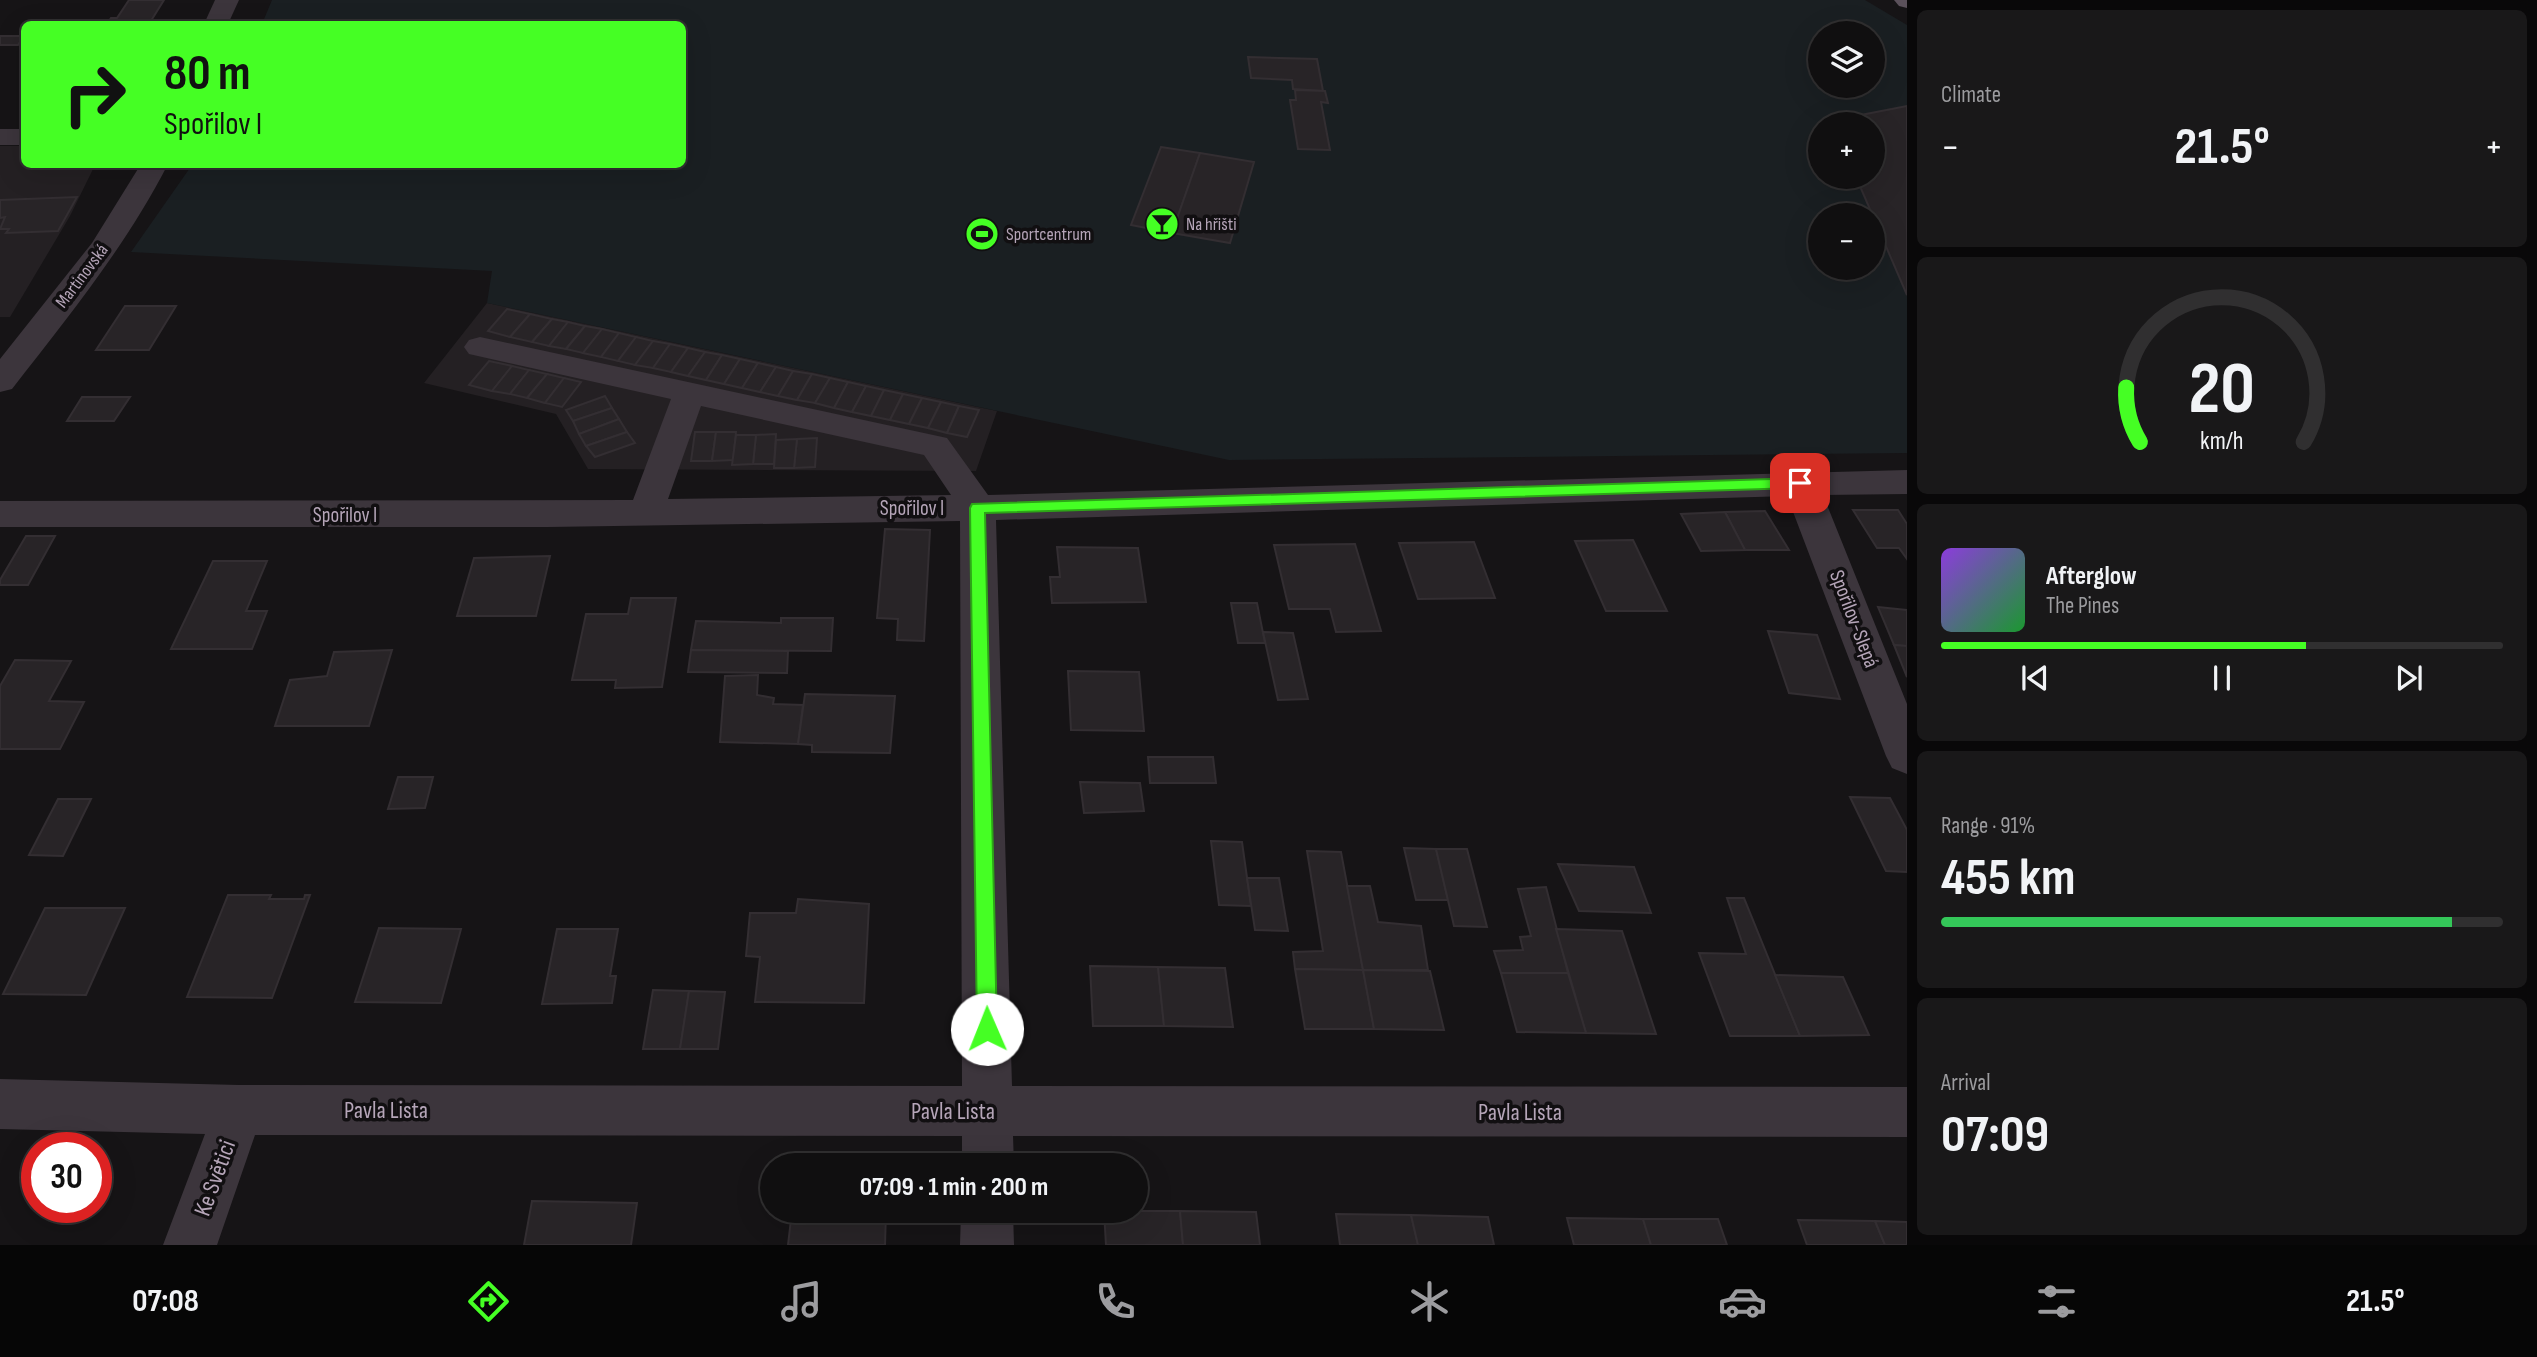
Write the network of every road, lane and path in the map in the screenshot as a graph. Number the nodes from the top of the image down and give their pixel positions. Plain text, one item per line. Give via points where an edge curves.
1 (227, 0) edge
2 (217, 21) edge
3 (0, 137) edge
4 (21, 137) edge
5 (153, 168) edge
6 (480, 346) dead end
7 (0, 382) edge
8 (690, 392) junction
9 (1907, 482) edge
10 (1800, 483) junction
11 (978, 508) junction
12 (646, 512) junction
13 (0, 514) edge
14 (1907, 756) edge
15 (0, 1104) edge
16 (239, 1110) junction
17 (988, 1111) junction
18 (1907, 1112) edge
19 (988, 1153) edge
20 (987, 1223) edge
21 (190, 1245) edge
22 (987, 1245) edge

1 - 2 street
3 - 4 street
5 - 7 street, Martinovská via 89,269
6 - 8 street
8 - 11 street via 935,446
8 - 12 street
9 - 10 street, Spořilov I
10 - 11 street, Spořilov I
10 - 14 street, Spořilov-Slepá
11 - 12 street, Spořilov I
11 - 17 street
12 - 13 street, Spořilov I
15 - 16 street, Pavla Lista
16 - 17 street, Pavla Lista
16 - 21 street, Ke Světici
17 - 18 street, Pavla Lista
17 - 19 street
20 - 22 street

